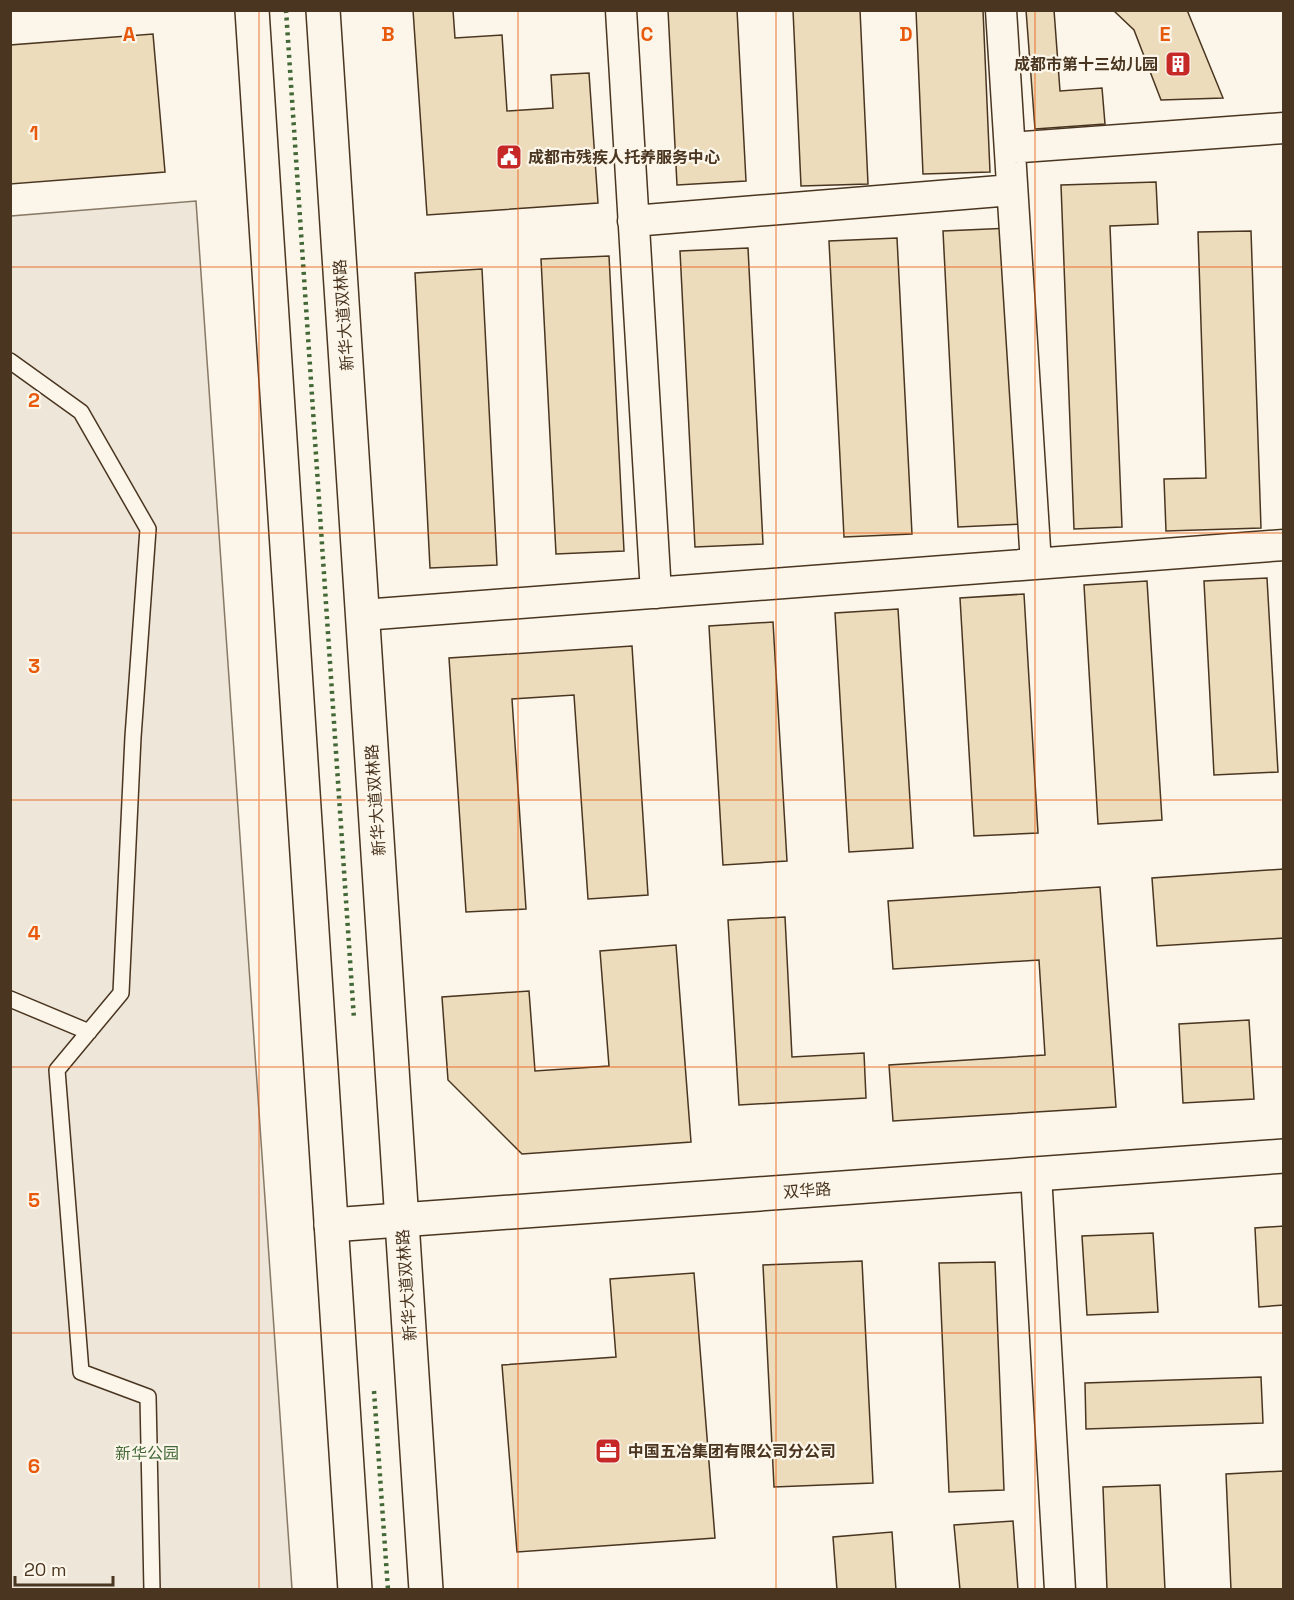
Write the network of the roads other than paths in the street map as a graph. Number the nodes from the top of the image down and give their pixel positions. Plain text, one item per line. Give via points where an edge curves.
1 (252, 10) edge
2 (323, 10) edge
3 (621, 10) edge
4 (1001, 10) edge
5 (1284, 128) edge
6 (1010, 148) junction
7 (1012, 190) junction
8 (633, 221) junction
9 (10, 361) edge
10 (1284, 544) edge
11 (1036, 564) junction
12 (656, 592) junction
13 (363, 615) junction
14 (10, 999) edge
15 (89, 1032) junction
16 (1284, 1156) edge
17 (1036, 1174) junction
18 (402, 1221) junction
19 (331, 1225) junction
20 (152, 1590) edge
21 (355, 1590) edge
22 (426, 1590) edge
23 (1060, 1590) edge

1 - 19 main road
2 - 13 main road, 新华大道双林路
3 - 8 street
4 - 6 street
5 - 6 street
6 - 7 street
7 - 8 street
7 - 11 street
8 - 12 street
9 - 15 lane via 81,412 148,529 121,993
10 - 11 street
11 - 12 street
12 - 13 street
13 - 18 main road, 新华大道双林路
14 - 15 lane
15 - 20 lane via 57,1070 81,1372 148,1397
16 - 17 main road, 双华路
17 - 18 main road, 双华路
17 - 23 street
18 - 19 main road, 双华路
18 - 22 main road, 新华大道双林路
19 - 21 main road

